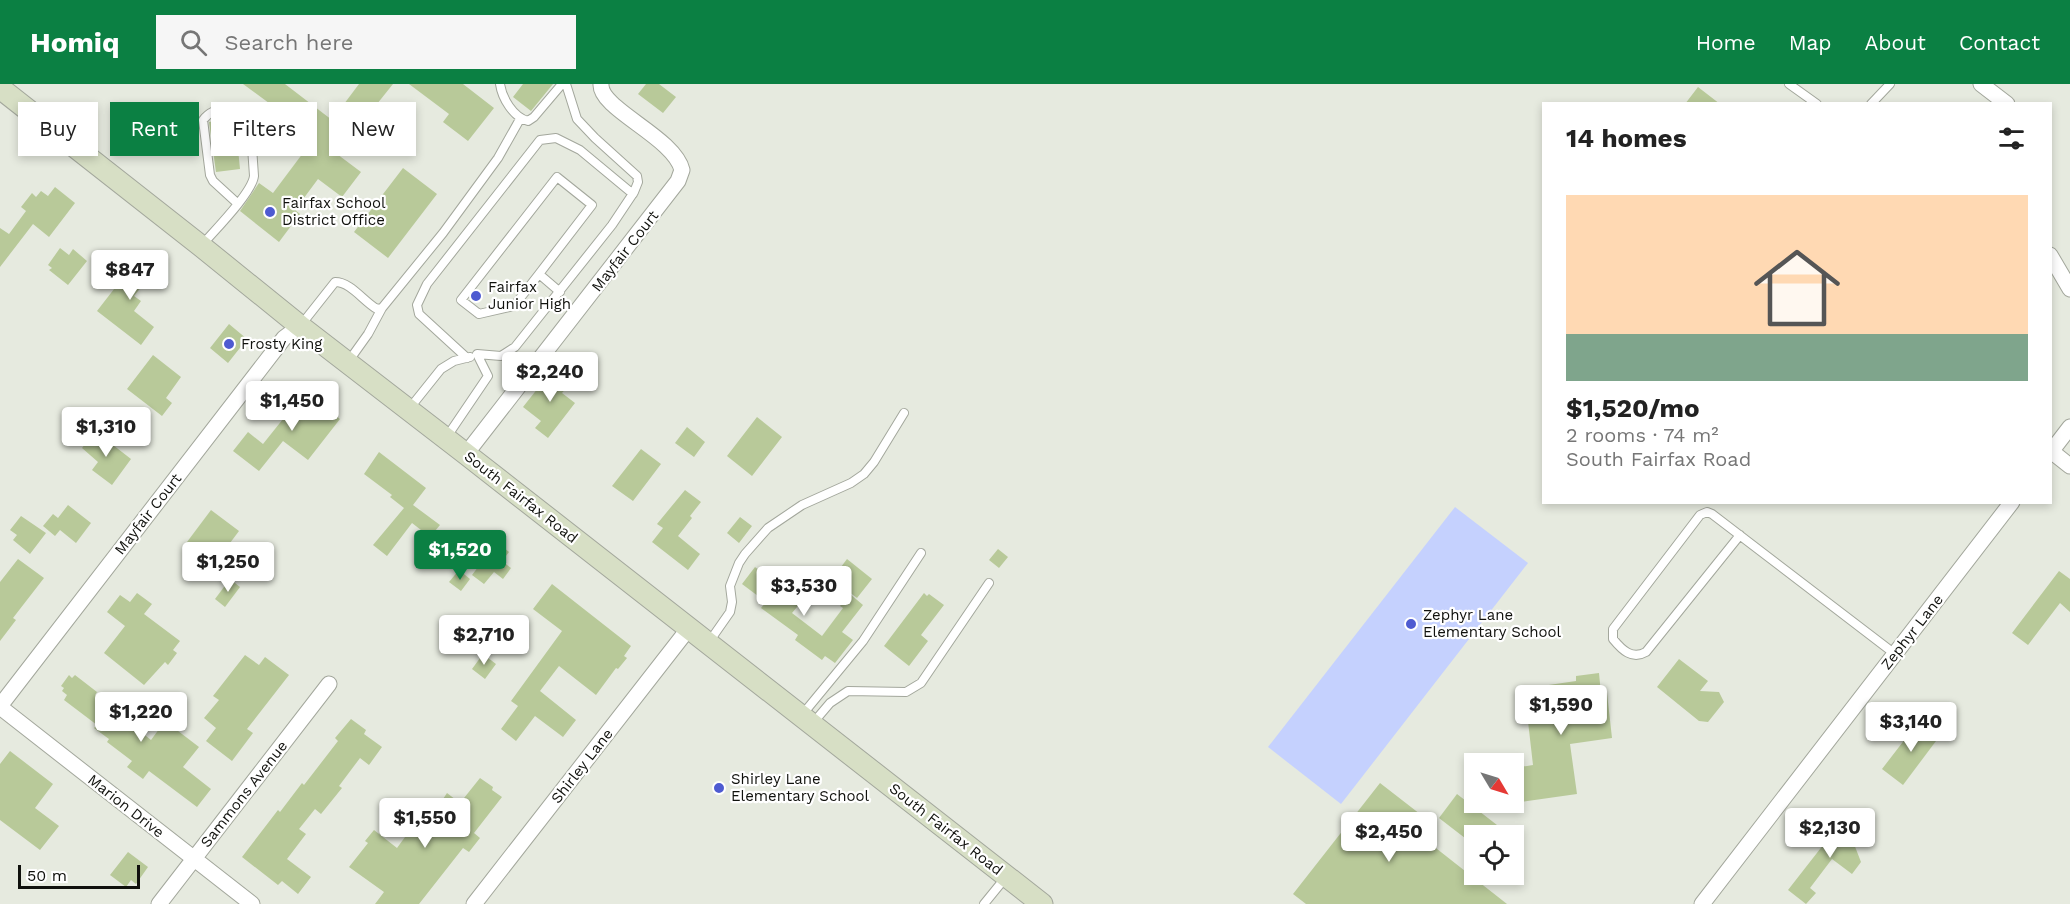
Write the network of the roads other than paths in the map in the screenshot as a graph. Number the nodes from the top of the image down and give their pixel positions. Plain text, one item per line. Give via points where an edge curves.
1 (500, 84) edge
2 (564, 84) edge
3 (602, 84) edge
4 (1789, 84) edge
5 (1890, 84) edge
6 (1981, 84) edge
7 (0, 88) edge
8 (1813, 102) edge
9 (1873, 102) edge
10 (2004, 102) edge
11 (520, 119) junction
12 (633, 194) junction
13 (237, 203) junction
14 (201, 246) junction
15 (2052, 258) edge
16 (539, 274) junction
17 (2070, 289) edge
18 (560, 292) junction
19 (382, 308) junction
20 (300, 326) junction
21 (477, 354) junction
22 (467, 358) junction
23 (348, 362) junction
24 (408, 410) junction
25 (904, 413) dead end
26 (2070, 427) edge
27 (446, 438) junction
28 (2052, 451) edge
29 (466, 453) junction
30 (2052, 453) edge
31 (2070, 466) edge
32 (2010, 504) edge
33 (1740, 535) junction
34 (921, 553) dead end
35 (989, 583) dead end
36 (689, 628) junction
37 (708, 643) junction
38 (1895, 654) junction
39 (329, 684) dead end
40 (0, 707) edge
41 (806, 720) junction
42 (194, 858) junction
43 (1006, 876) junction
44 (159, 904) edge
45 (252, 904) edge
46 (474, 904) edge
47 (984, 904) edge
48 (1042, 904) edge
49 (1702, 904) edge

1 - 11 lane via 502,96
2 - 11 lane via 534,117 528,121
2 - 12 lane via 578,119 637,176
3 - 29 street, Mayfair Court via 609,102 676,157 681,170 678,182
4 - 8 lane
5 - 9 lane
6 - 10 street
7 - 14 street, South Fairfax Road
11 - 19 lane via 498,158
12 - 18 lane
12 - 22 lane via 580,150 556,138 540,140 427,284 417,305 419,314
13 - 13 lane via 254,184 250,118 235,109 211,112 203,120 210,175
13 - 14 lane
14 - 20 street, South Fairfax Road
15 - 17 street
16 - 16 lane via 592,204 557,177 461,300 479,314 514,306
16 - 18 lane
18 - 21 lane via 515,346 501,356
19 - 20 lane via 377,309 349,286 335,282
19 - 23 lane
20 - 23 street, South Fairfax Road
20 - 40 street, Mayfair Court via 284,338
21 - 22 lane
21 - 27 lane via 488,376
22 - 24 lane via 441,369
23 - 24 street, South Fairfax Road
24 - 27 street, South Fairfax Road
25 - 37 lane via 864,474 802,505 768,528 745,554 730,586 730,612
26 - 28 street
27 - 29 street, South Fairfax Road
29 - 36 street, South Fairfax Road
30 - 31 street
32 - 38 street, Zephyr Lane
33 - 33 lane via 1707,512 1700,515 1613,629 1617,644 1631,655 1646,652
33 - 38 lane
34 - 41 lane
35 - 41 lane via 921,682 906,692 848,691
36 - 37 street, South Fairfax Road
36 - 46 street, Shirley Lane
37 - 41 street, South Fairfax Road
38 - 49 street, Zephyr Lane
39 - 42 street, Sammons Avenue
40 - 42 street, Marion Drive
41 - 43 street, South Fairfax Road
42 - 44 street, Sammons Avenue
42 - 45 street, Marion Drive
43 - 47 lane
43 - 48 street, South Fairfax Road

